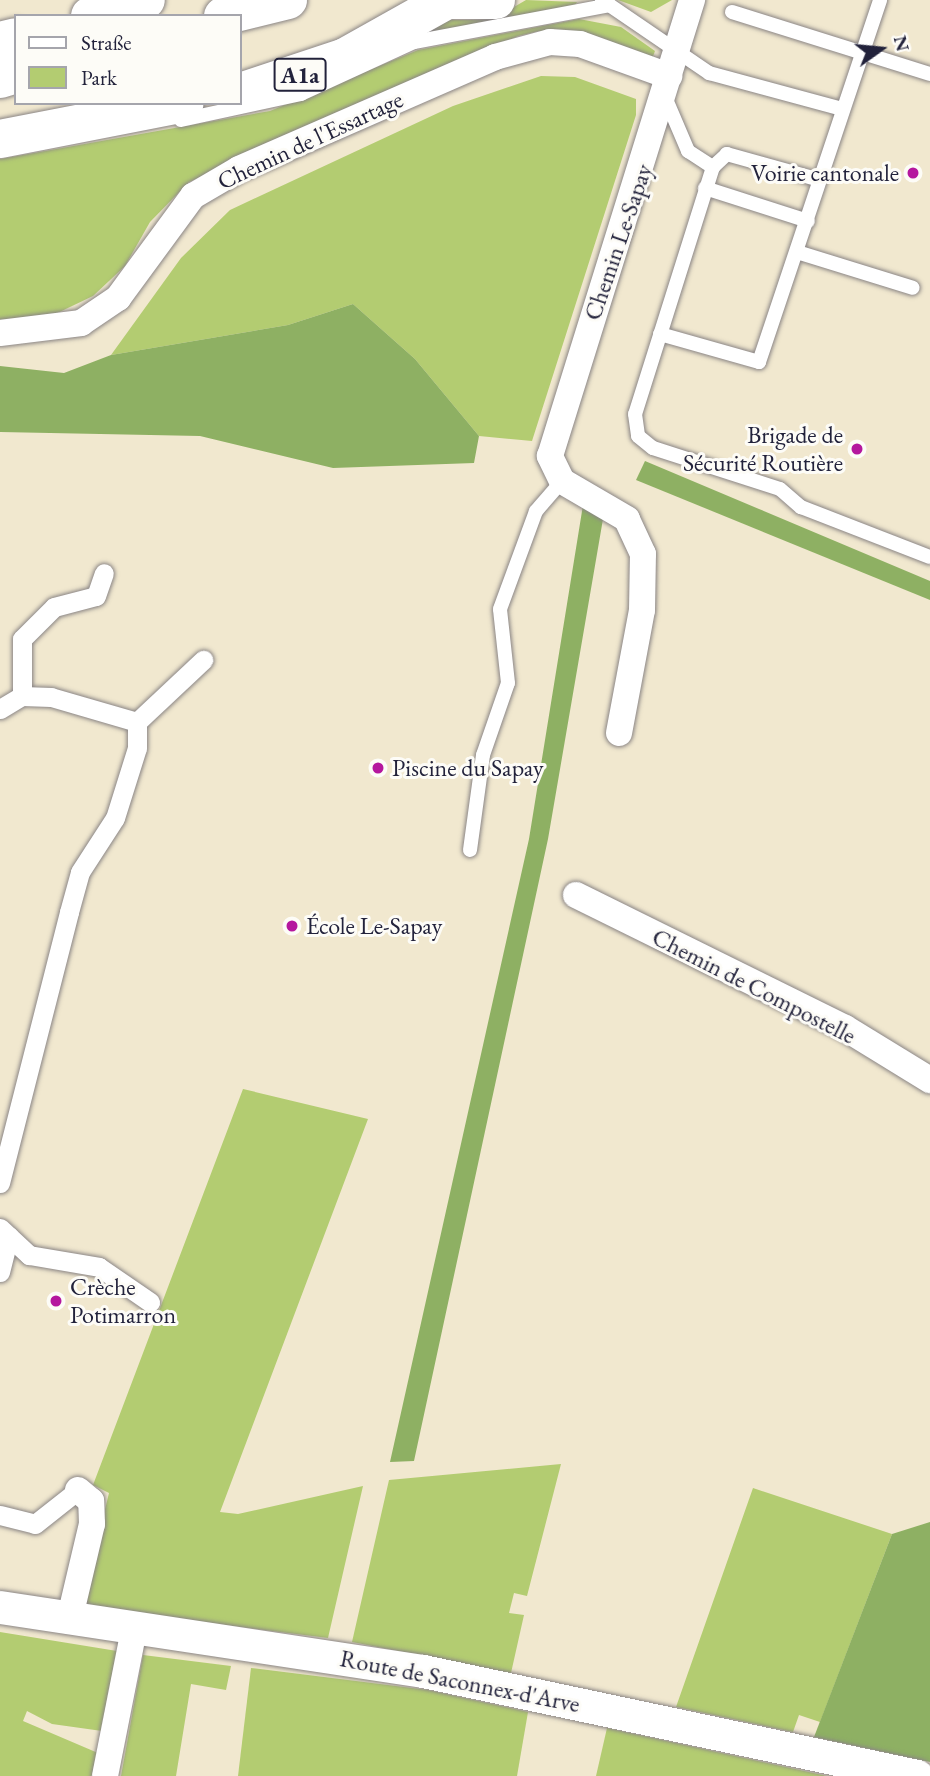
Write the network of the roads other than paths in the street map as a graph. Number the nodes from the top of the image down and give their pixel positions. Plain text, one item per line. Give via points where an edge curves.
1 (146, 0) edge
2 (288, 0) edge
3 (449, 0) edge
4 (496, 0) edge
5 (692, 0) edge
6 (880, 0) edge
7 (606, 3) edge
8 (732, 12) dead end
9 (97, 14) edge
10 (231, 14) edge
11 (862, 53) junction
12 (930, 74) edge
13 (670, 75) junction
14 (242, 91) edge
15 (174, 105) edge
16 (842, 109) junction
17 (64, 126) junction
18 (0, 139) edge
19 (713, 167) junction
20 (820, 180) junction
21 (705, 188) junction
22 (808, 221) junction
23 (797, 252) junction
24 (913, 288) dead end
25 (0, 333) edge
26 (660, 334) junction
27 (562, 481) junction
28 (930, 557) edge
29 (104, 573) dead end
30 (204, 660) dead end
31 (22, 696) junction
32 (0, 709) edge
33 (137, 722) junction
34 (619, 733) dead end
35 (470, 850) dead end
36 (576, 895) dead end
37 (930, 1080) edge
38 (0, 1183) edge
39 (3, 1235) edge
40 (0, 1272) edge
41 (150, 1302) dead end
42 (78, 1490) joint
43 (0, 1514) edge
44 (0, 1607) edge
45 (69, 1621) junction
46 (134, 1630) junction
47 (105, 1776) edge
48 (917, 1776) edge

1 - 9 main road
2 - 10 main road
3 - 4 main road
3 - 14 main road, A1a via 345,57
5 - 13 street, Chemin Le-Sapay
6 - 11 lane
7 - 13 lane
7 - 17 lane via 414,42 322,86 265,104 163,123
8 - 11 lane
11 - 12 lane
11 - 16 lane
13 - 16 lane via 726,79
13 - 19 lane via 688,151
13 - 25 street, Chemin de l'Essartage via 580,44 550,42 495,57 204,189 170,219 118,298 81,323
13 - 27 street, Chemin Le-Sapay via 554,439 550,456
15 - 17 main road
16 - 20 lane
17 - 18 main road
19 - 20 lane via 727,154
19 - 21 lane
20 - 22 lane
21 - 22 lane
21 - 26 lane
22 - 23 lane
23 - 24 lane
23 - 26 lane via 759,362
26 - 28 lane via 635,414 638,436 653,448 780,489 802,507
27 - 34 street via 627,519 643,554 642,610
27 - 35 lane via 536,511 500,609 508,683 483,755
29 - 31 street via 96,596 54,607 22,639
30 - 33 street
31 - 32 street
31 - 33 street via 90,705
33 - 38 street via 137,748 115,818 80,872
36 - 37 street, Chemin de Compostelle via 845,1028
39 - 40 street
39 - 41 street via 29,1255 100,1267
42 - 43 street via 36,1524
42 - 45 street via 91,1501 92,1524
44 - 45 street, Route de Saconnex-d'Arve
45 - 46 street, Route de Saconnex-d'Arve
46 - 47 street
46 - 48 street, Route de Saconnex-d'Arve via 423,1671

